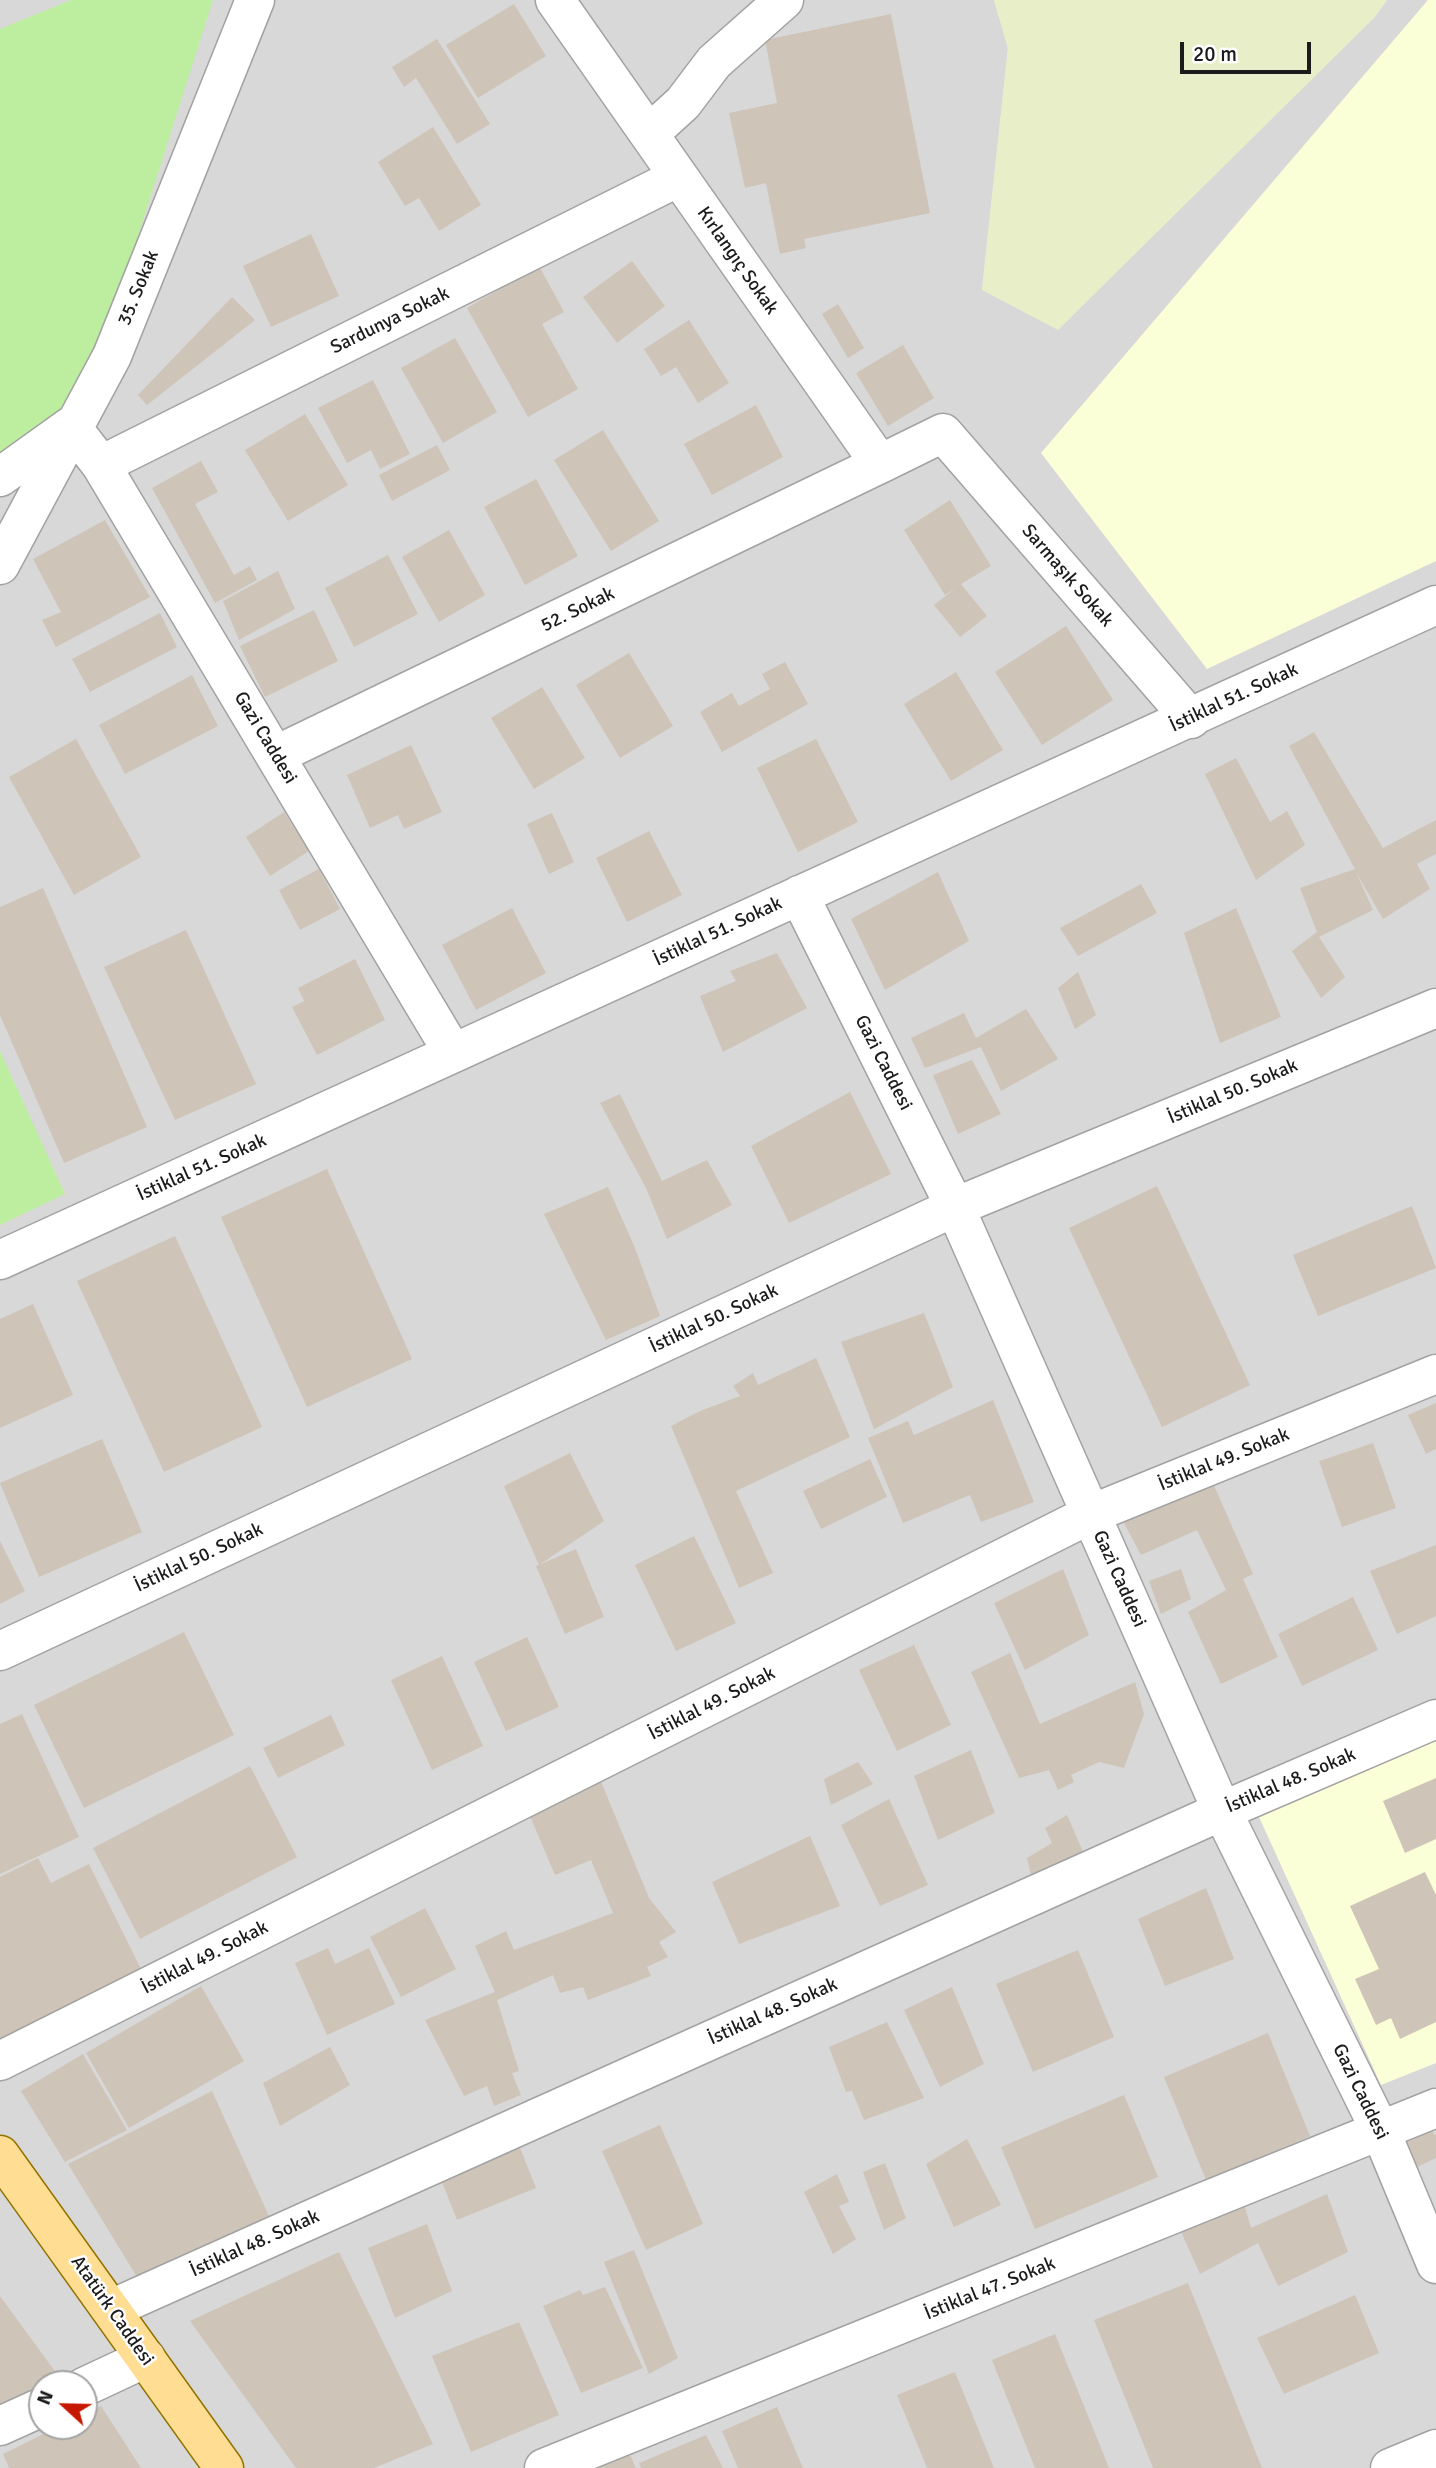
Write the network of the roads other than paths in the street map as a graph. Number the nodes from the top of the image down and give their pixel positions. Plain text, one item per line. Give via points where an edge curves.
1 (555, 0) edge
2 (784, 0) edge
3 (261, 7) edge
4 (649, 134) junction
5 (679, 177) junction
6 (71, 426) junction
7 (880, 464) junction
8 (102, 465) junction
9 (0, 477) edge
10 (0, 565) edge
11 (1436, 605) edge
12 (1191, 719) junction
13 (276, 755) junction
14 (799, 895) junction
15 (1436, 1007) edge
16 (453, 1053) junction
17 (955, 1207) junction
18 (0, 1260) edge
19 (1436, 1374) edge
20 (1091, 1514) junction
21 (0, 1651) edge
22 (1436, 1719) edge
23 (1222, 1811) junction
24 (0, 2061) edge
25 (1436, 2108) edge
26 (1381, 2132) junction
27 (0, 2155) edge
28 (1436, 2264) edge
29 (111, 2309) junction
30 (146, 2358) junction
31 (98, 2380) edge
32 (28, 2413) edge
33 (0, 2426) edge
34 (1436, 2449) edge
35 (224, 2468) edge
36 (544, 2468) edge
37 (1390, 2468) edge

1 - 4 street, Kırlangıç Sokak
2 - 4 street via 714,62 682,103
3 - 6 street, 35. Sokak via 112,356
4 - 5 street, Kırlangıç Sokak
5 - 7 street, Kırlangıç Sokak
5 - 8 street, Sardunya Sokak
6 - 8 street, Gazi Caddesi
6 - 9 street
6 - 10 street, 35. Sokak
7 - 12 street, Sarmaşık Sokak via 943,433
7 - 13 street, 52. Sokak
8 - 13 street, Gazi Caddesi
11 - 12 street, İstiklal 51. Sokak
12 - 14 street, İstiklal 51. Sokak
13 - 16 street, Gazi Caddesi
14 - 16 street, İstiklal 51. Sokak
14 - 17 street, Gazi Caddesi
15 - 17 street, İstiklal 50. Sokak
16 - 18 street, İstiklal 51. Sokak
17 - 20 street, Gazi Caddesi
17 - 21 street, İstiklal 50. Sokak
19 - 20 street, İstiklal 49. Sokak
20 - 23 street, Gazi Caddesi
20 - 24 street, İstiklal 49. Sokak
22 - 23 street, İstiklal 48. Sokak
23 - 26 street, Gazi Caddesi
23 - 29 street, İstiklal 48. Sokak
25 - 26 street, İstiklal 47. Sokak
26 - 28 street, Gazi Caddesi
26 - 36 street, İstiklal 47. Sokak
27 - 29 main road, Atatürk Caddesi
29 - 30 main road, Atatürk Caddesi
30 - 31 street
30 - 35 main road, Atatürk Caddesi
32 - 33 street
34 - 37 street

